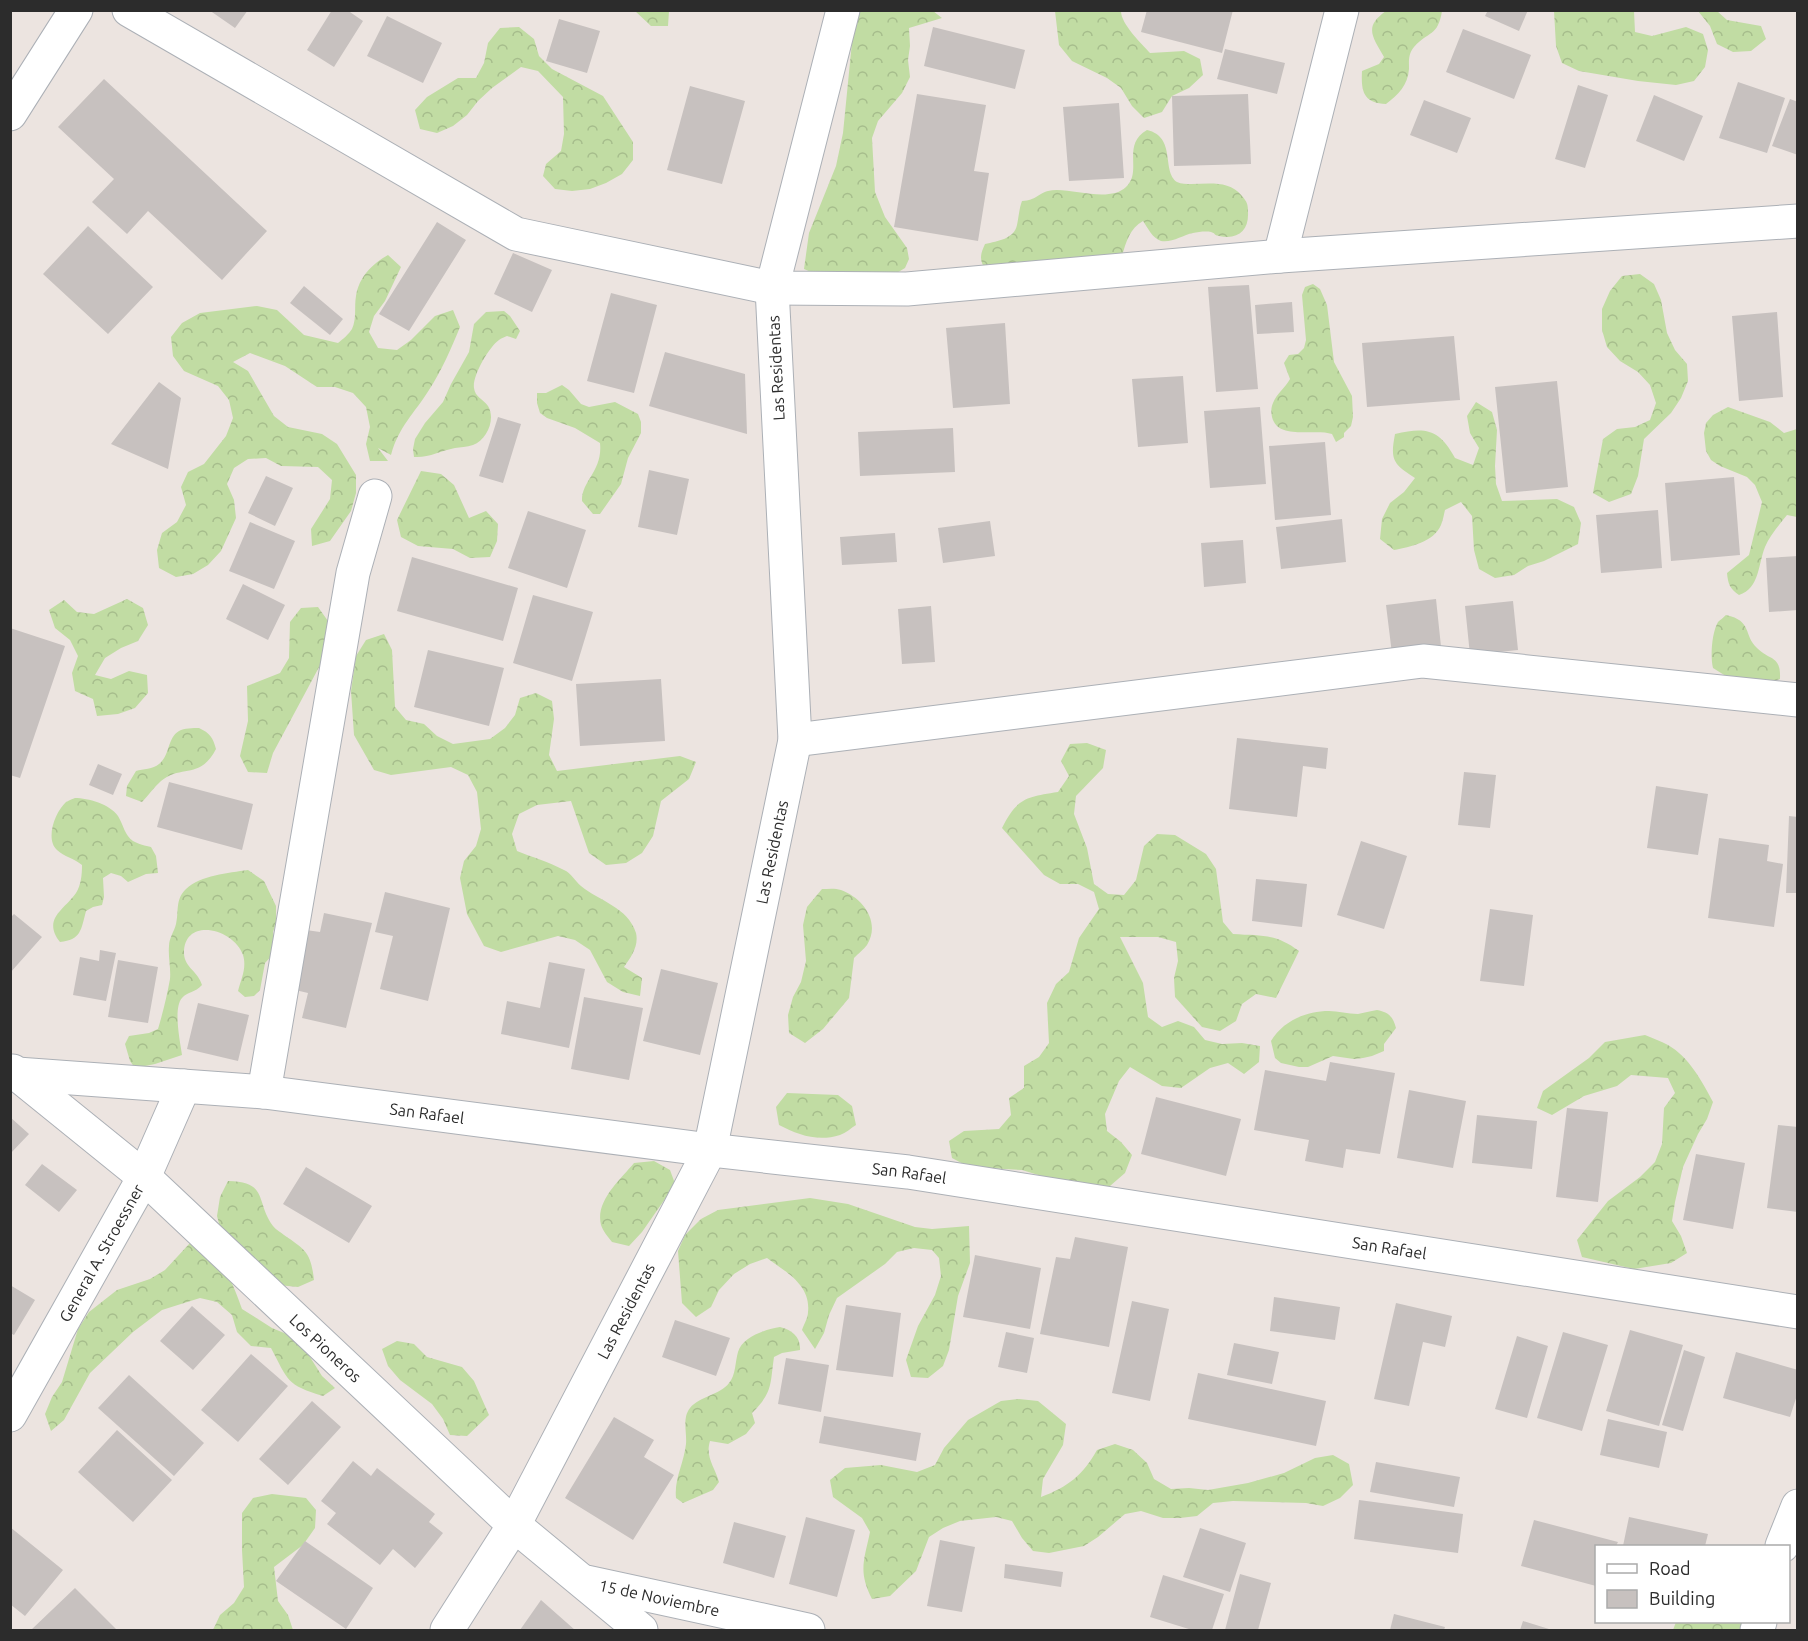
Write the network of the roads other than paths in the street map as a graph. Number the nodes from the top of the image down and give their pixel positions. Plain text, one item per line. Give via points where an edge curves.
1 (76, 10) edge
2 (129, 10) edge
3 (843, 10) edge
4 (1342, 10) edge
5 (10, 114) edge
6 (1797, 221) edge
7 (1280, 256) junction
8 (772, 288) junction
9 (375, 496) dead end
10 (1797, 700) edge
11 (795, 740) junction
12 (14, 1071) edge
13 (184, 1086) junction
14 (264, 1092) junction
15 (710, 1150) junction
16 (144, 1177) junction
17 (1797, 1312) edge
18 (10, 1415) edge
19 (1797, 1506) edge
20 (514, 1525) junction
21 (1782, 1545) edge
22 (580, 1580) junction
23 (447, 1630) edge
24 (641, 1630) edge
25 (808, 1630) edge

1 - 5 street
2 - 8 street via 516,234
3 - 8 street, Las Residentas
4 - 7 street
6 - 7 street
7 - 8 street via 907,289
8 - 11 street, Las Residentas
9 - 14 street via 353,573
10 - 11 street via 1423,661
11 - 15 street, Las Residentas
12 - 13 street, San Rafael
12 - 16 street, Los Pioneros
13 - 14 street, San Rafael
13 - 16 street, General A. Stroessner
14 - 15 street, San Rafael
15 - 17 street, San Rafael via 908,1172
15 - 20 street, Las Residentas
16 - 18 street, General A. Stroessner
16 - 20 street, Los Pioneros
19 - 21 street
20 - 22 street, Los Pioneros
20 - 23 street, Las Residentas
22 - 24 street, Los Pioneros
22 - 25 street, 15 de Noviembre

